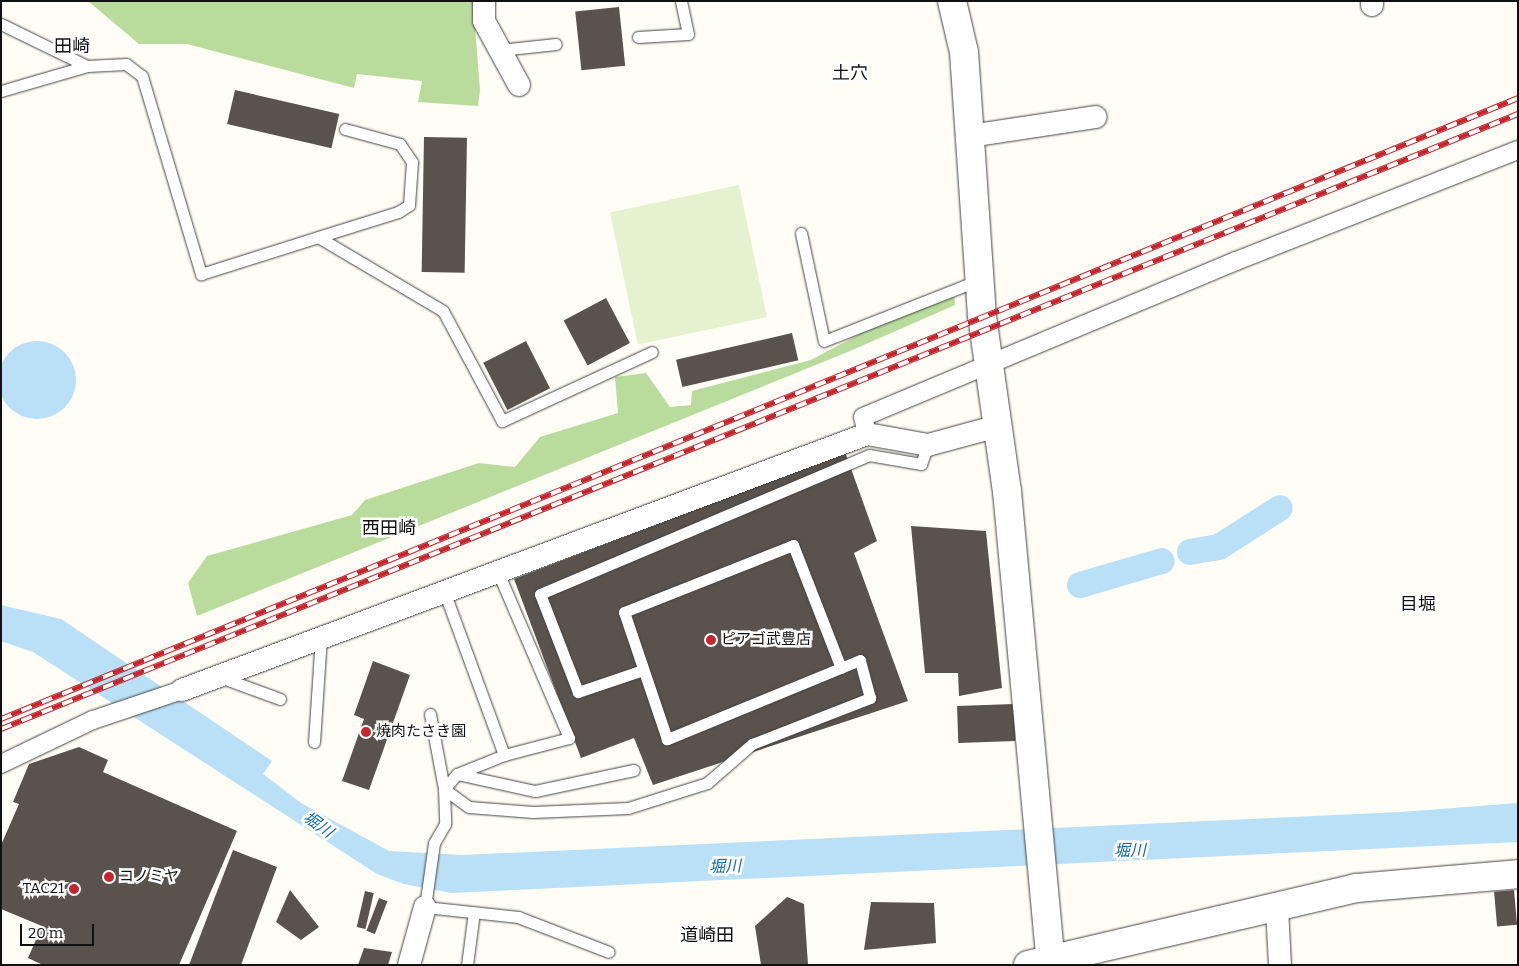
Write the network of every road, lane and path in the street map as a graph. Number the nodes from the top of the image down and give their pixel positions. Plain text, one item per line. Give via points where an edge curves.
1 (484, 1) edge
2 (681, 1) edge
3 (952, 1) edge
4 (1, 24) edge
5 (638, 37) dead end
6 (556, 44) dead end
7 (500, 50) junction
8 (87, 66) junction
9 (519, 85) dead end
10 (1, 91) edge
11 (1096, 117) dead end
12 (345, 129) dead end
13 (970, 136) junction
14 (1518, 150) edge
15 (802, 233) dead end
16 (318, 237) junction
17 (980, 280) junction
18 (652, 352) dead end
19 (991, 363) junction
20 (998, 426) junction
21 (867, 434) junction
22 (928, 445) junction
23 (497, 570) junction
24 (444, 591) junction
25 (321, 636) junction
26 (841, 668) junction
27 (643, 670) junction
28 (218, 677) junction
29 (182, 690) joint
30 (280, 699) dead end
31 (430, 714) dead end
32 (314, 742) dead end
33 (504, 755) junction
34 (2, 765) edge
35 (634, 770) dead end
36 (457, 774) junction
37 (444, 789) junction
38 (1518, 874) edge
39 (425, 906) junction
40 (1277, 908) junction
41 (474, 912) junction
42 (609, 952) dead end
43 (1043, 963) edge
44 (409, 965) edge
45 (467, 965) edge
46 (1280, 965) edge

1 - 7 street via 484,21
2 - 5 lane via 688,34
3 - 13 street via 964,52
4 - 8 lane
6 - 7 lane
7 - 9 street
8 - 10 lane
8 - 16 lane via 126,64 142,76 201,274
11 - 13 street
12 - 16 lane via 400,144 412,162 409,204 398,212
13 - 17 street
14 - 19 street via 1236,260
15 - 17 lane via 824,341
16 - 18 lane via 443,311 502,421
17 - 19 street via 982,316
19 - 20 street
19 - 21 street via 863,417
20 - 22 street
20 - 43 street via 1007,491 1041,875
21 - 22 street
21 - 23 street via 666,511
22 - 27 lane via 921,464 869,455 540,594 578,692
23 - 24 street
23 - 33 lane via 569,738
24 - 25 street
24 - 33 lane
25 - 28 street
25 - 32 lane
26 - 27 lane via 667,739
26 - 27 lane via 793,545 624,612
26 - 37 lane via 860,660 870,698 752,744 707,783 628,808 533,812 469,807
28 - 29 street
28 - 30 lane
29 - 34 street via 93,720
31 - 37 lane
33 - 36 lane
35 - 36 lane via 534,791
36 - 37 lane
37 - 39 lane via 445,824 434,843
38 - 40 street via 1356,888
39 - 41 lane
39 - 44 street
40 - 43 street
40 - 46 street
41 - 42 lane via 518,917
41 - 45 lane

